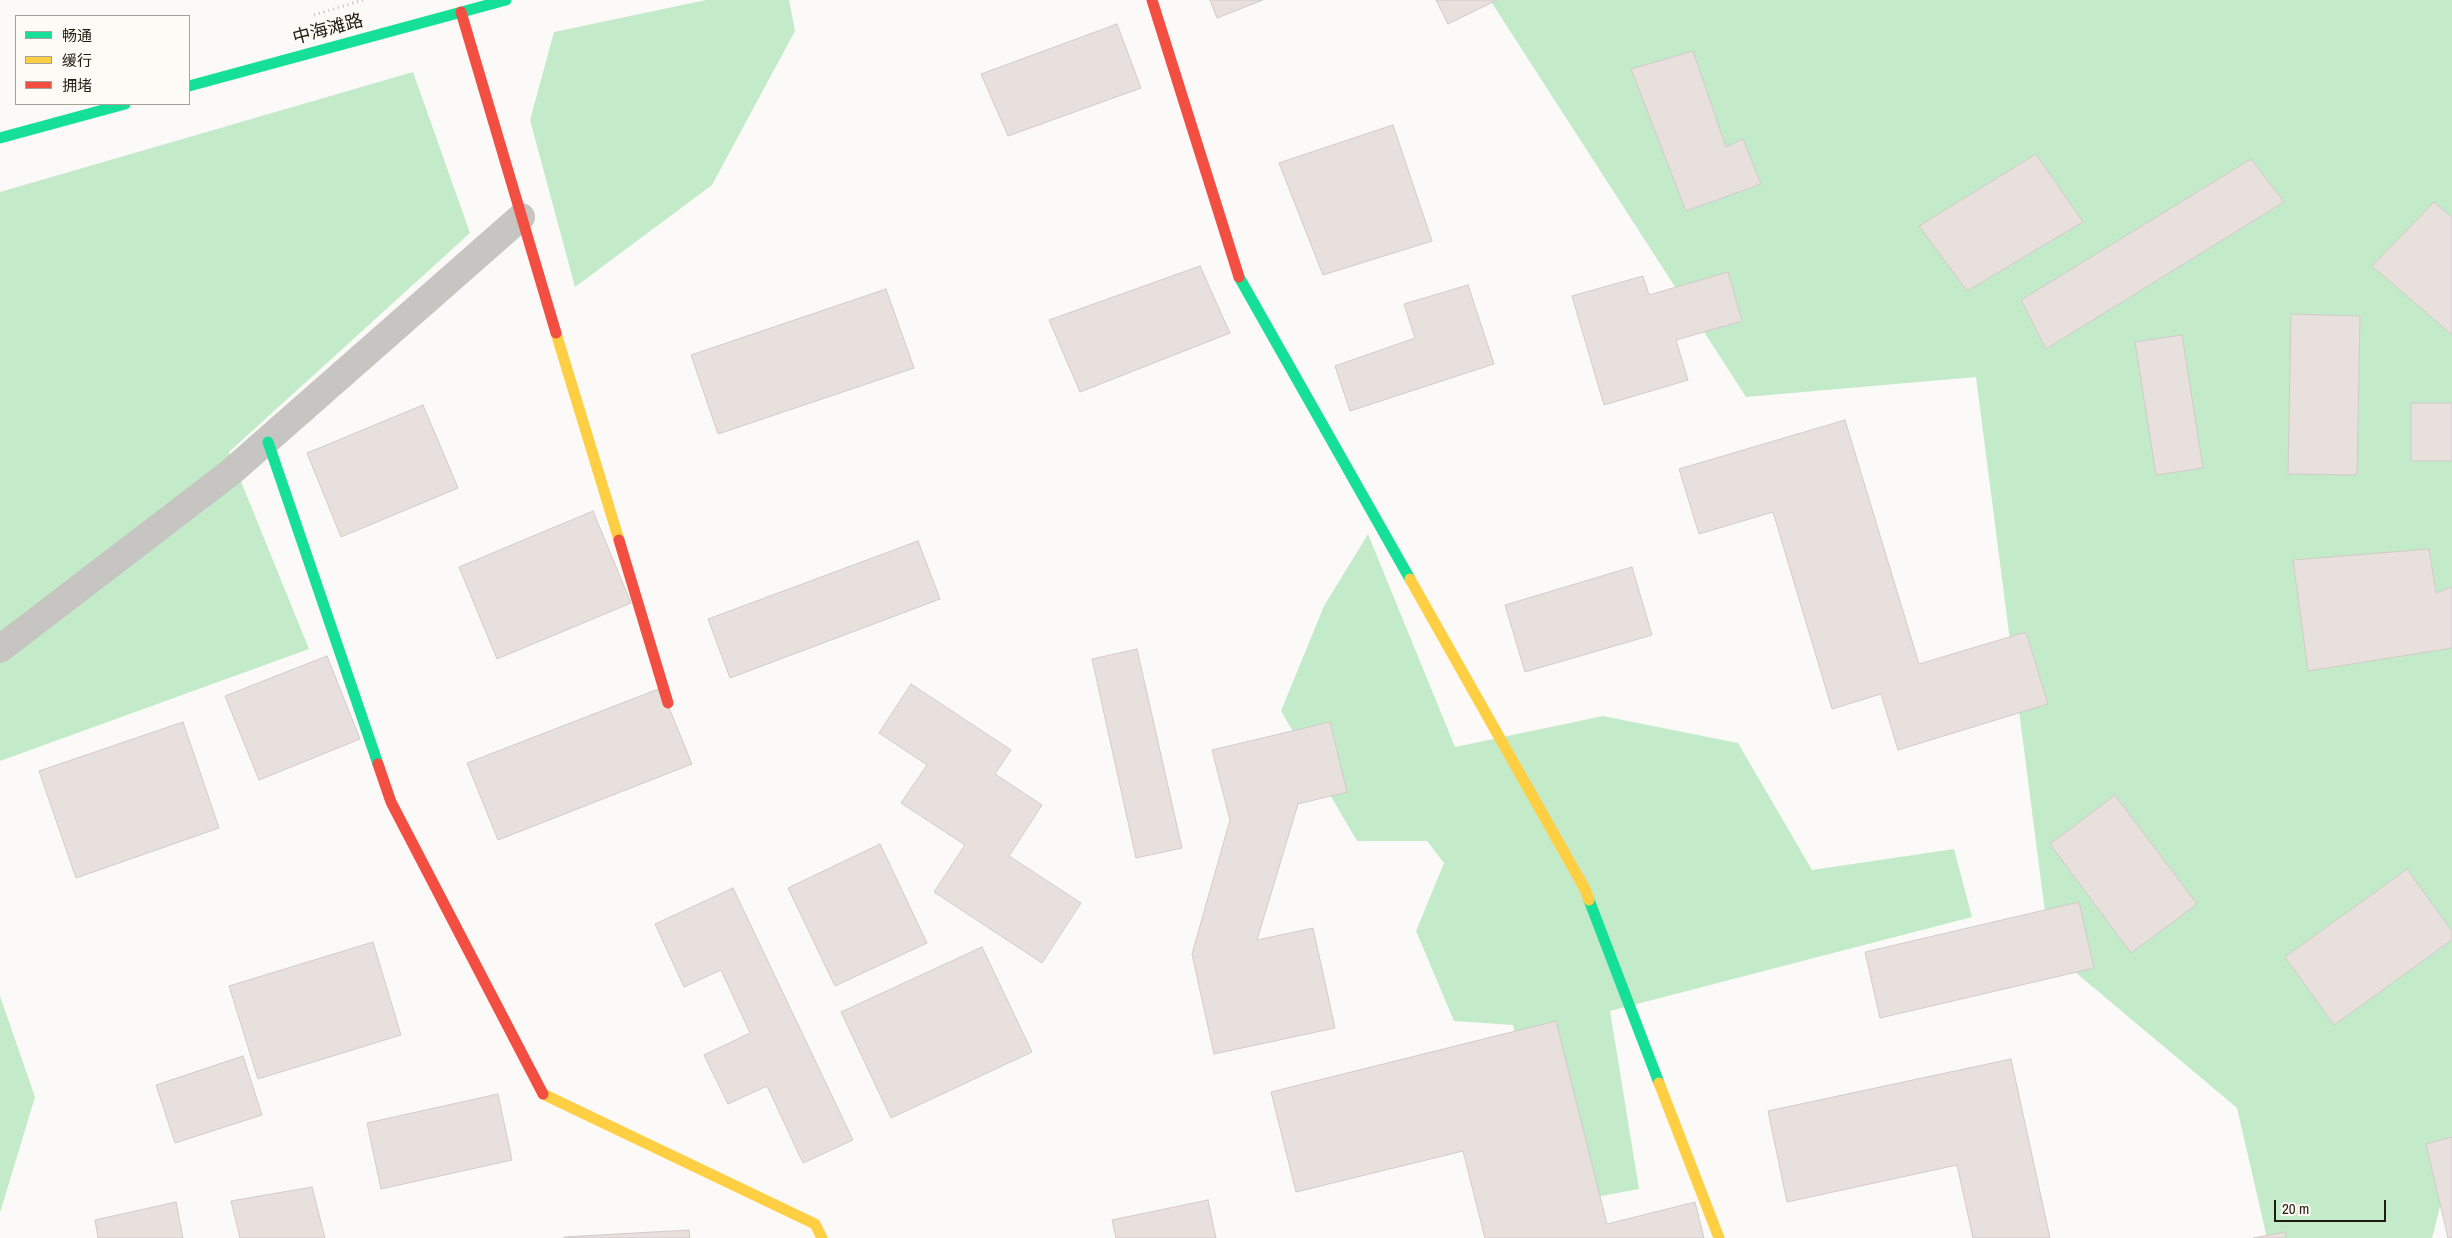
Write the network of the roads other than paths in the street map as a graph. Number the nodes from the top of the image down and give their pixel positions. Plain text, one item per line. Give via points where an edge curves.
1 (506, 0) edge
2 (1152, 0) edge
3 (461, 12) junction
4 (190, 86) edge
5 (121, 105) edge
6 (0, 138) edge
7 (521, 217) junction
8 (268, 442) junction
9 (0, 649) edge
10 (668, 703) dead end
11 (822, 1238) edge
12 (1719, 1238) edge

1 - 3 street, 中海滩路
2 - 12 street via 1239,278 1585,889
3 - 4 street, 中海滩路
3 - 7 street
5 - 6 street
7 - 8 street
7 - 10 street
8 - 9 street
8 - 11 street via 391,802 541,1093 816,1224

